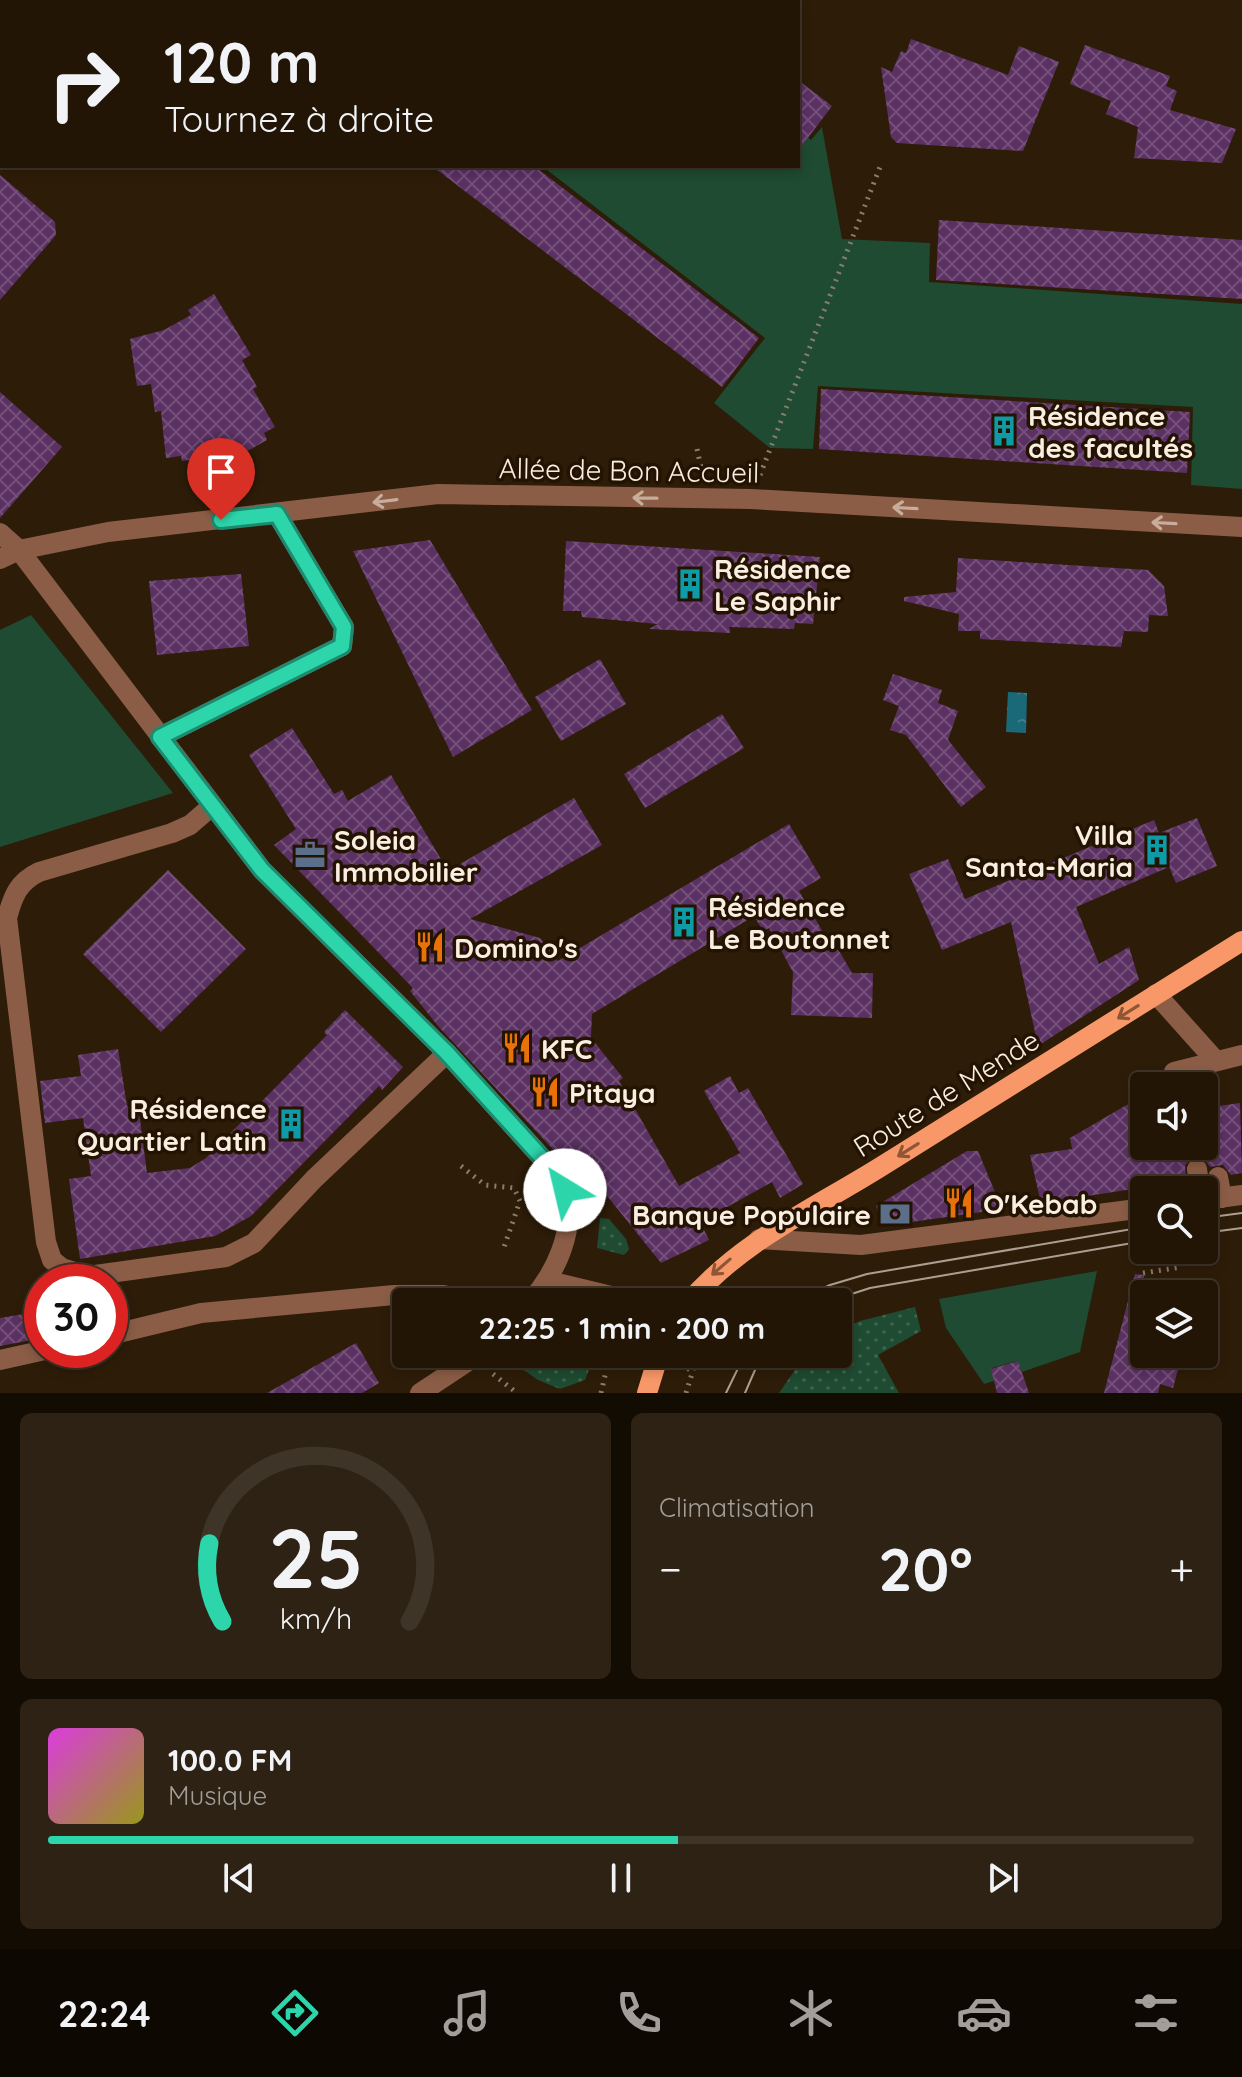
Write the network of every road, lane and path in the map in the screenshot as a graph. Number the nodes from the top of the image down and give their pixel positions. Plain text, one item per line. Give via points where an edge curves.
1 (880, 167) dead end
2 (697, 449) dead end
3 (702, 472) dead end
4 (751, 499) junction
5 (277, 514) junction
6 (1242, 527) edge
7 (0, 533) edge
8 (9, 554) edge
9 (160, 737) junction
10 (212, 806) junction
11 (1242, 941) edge
12 (1156, 994) junction
13 (447, 1053) junction
14 (1242, 1055) edge
15 (1216, 1061) junction
16 (1174, 1072) dead end
17 (461, 1166) dead end
18 (1197, 1169) dead end
19 (1198, 1176) edge
20 (1218, 1177) dead end
21 (1223, 1197) edge
22 (1130, 1210) edge
23 (759, 1239) junction
24 (503, 1250) dead end
25 (1182, 1267) dead end
26 (1143, 1273) dead end
27 (549, 1281) junction
28 (543, 1288) edge
29 (578, 1288) edge
30 (701, 1288) edge
31 (392, 1295) edge
32 (128, 1331) edge
33 (24, 1355) edge
34 (0, 1360) edge
35 (458, 1368) edge
36 (607, 1368) edge
37 (655, 1368) edge
38 (694, 1368) edge
39 (420, 1393) edge
40 (601, 1393) edge
41 (647, 1393) edge
42 (686, 1393) edge

1 - 4 path
2 - 3 path
4 -> 5 street, Allée de Bon Accueil via 438,494
6 -> 4 street, Allée de Bon Accueil
5 - 8 street, Allée de Bon Accueil via 108,532
5 - 9 street via 344,627 342,646
7 - 8 street
8 - 9 street
9 - 10 street
10 - 13 street via 262,870
10 - 13 street via 172,833 39,872 24,879 13,895 7,918 22,1060 52,1260 72,1273 105,1275 226,1257 254,1243
11 - 12 main road, Route de Mende
12 - 15 street
12 -> 23 main road, Route de Mende
13 - 27 street via 565,1190 561,1250
14 - 15 street
15 - 16 street
17 - 24 path via 485,1185 514,1188 520,1201
18 - 19 street
20 - 21 street
22 - 23 street via 861,1245
23 -> 30 main road, Route de Mende
25 - 26 path
27 - 28 street
27 - 29 street
31 - 32 street via 201,1313
33 - 34 street
35 - 39 street
36 - 40 path
37 - 41 main road
38 - 42 path

